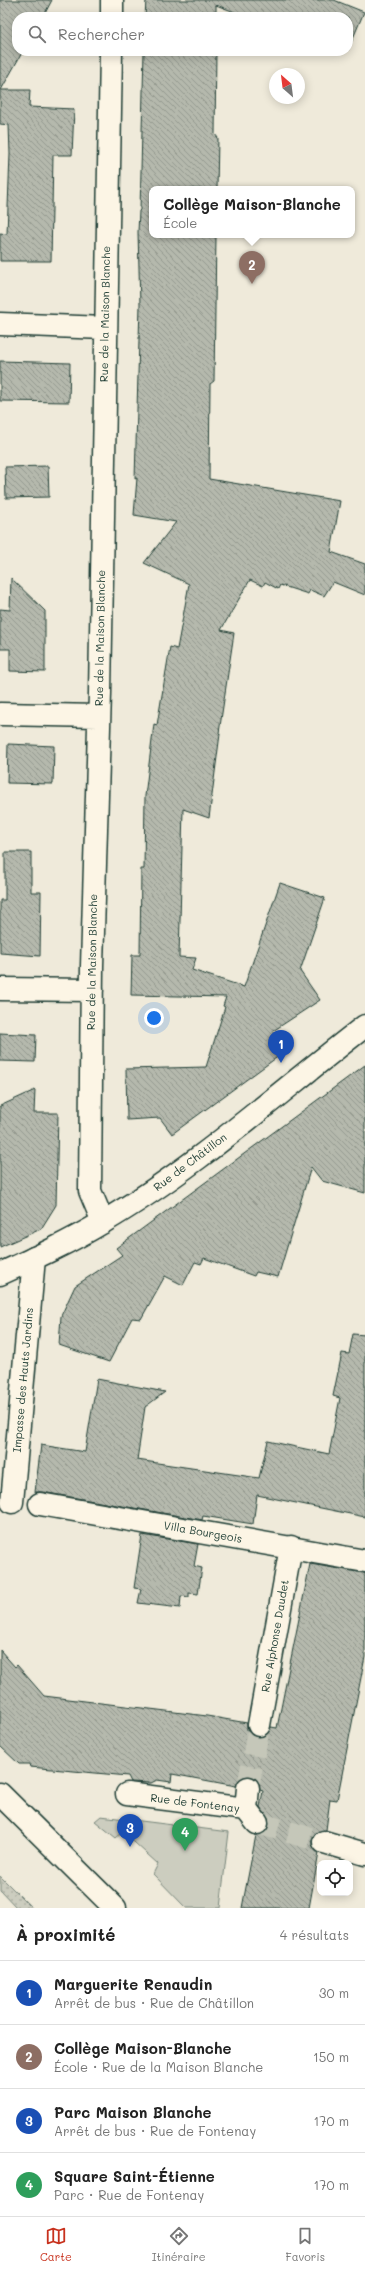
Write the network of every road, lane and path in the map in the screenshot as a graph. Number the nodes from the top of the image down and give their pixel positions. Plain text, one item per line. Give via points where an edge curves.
1 (112, 0) edge
2 (112, 12) edge
3 (111, 56) edge
4 (0, 324) edge
5 (105, 328) junction
6 (0, 714) edge
7 (98, 716) junction
8 (0, 989) edge
9 (92, 990) junction
10 (365, 1026) edge
11 (103, 1222) junction
12 (34, 1258) junction
13 (0, 1274) edge
14 (12, 1502) dead end
15 (40, 1504) dead end
16 (291, 1547) junction
17 (365, 1561) edge
18 (259, 1725) tunnel mouth
19 (0, 1794) edge
20 (127, 1794) dead end
21 (250, 1807) tunnel mouth
22 (324, 1842) tunnel mouth
23 (365, 1854) edge
24 (115, 1908) edge

1 - 2 street
3 - 5 street, Rue de la Maison Blanche
4 - 5 street
5 - 7 street, Rue de la Maison Blanche
6 - 7 street
7 - 9 street, Rue de la Maison Blanche
8 - 9 street
9 - 11 street, Rue de la Maison Blanche via 90,1191
10 - 11 street, Rue de Châtillon via 187,1167
11 - 12 street, Rue de Châtillon
12 - 13 street, Rue de Châtillon
12 - 14 street, Impasse des Hauts Jardins
15 - 16 street, Villa Bourgeois
16 - 17 street, Villa Bourgeois
16 - 18 street, Rue Alphonse Daudet
19 - 24 street
20 - 21 street, Rue de Fontenay
22 - 23 street

